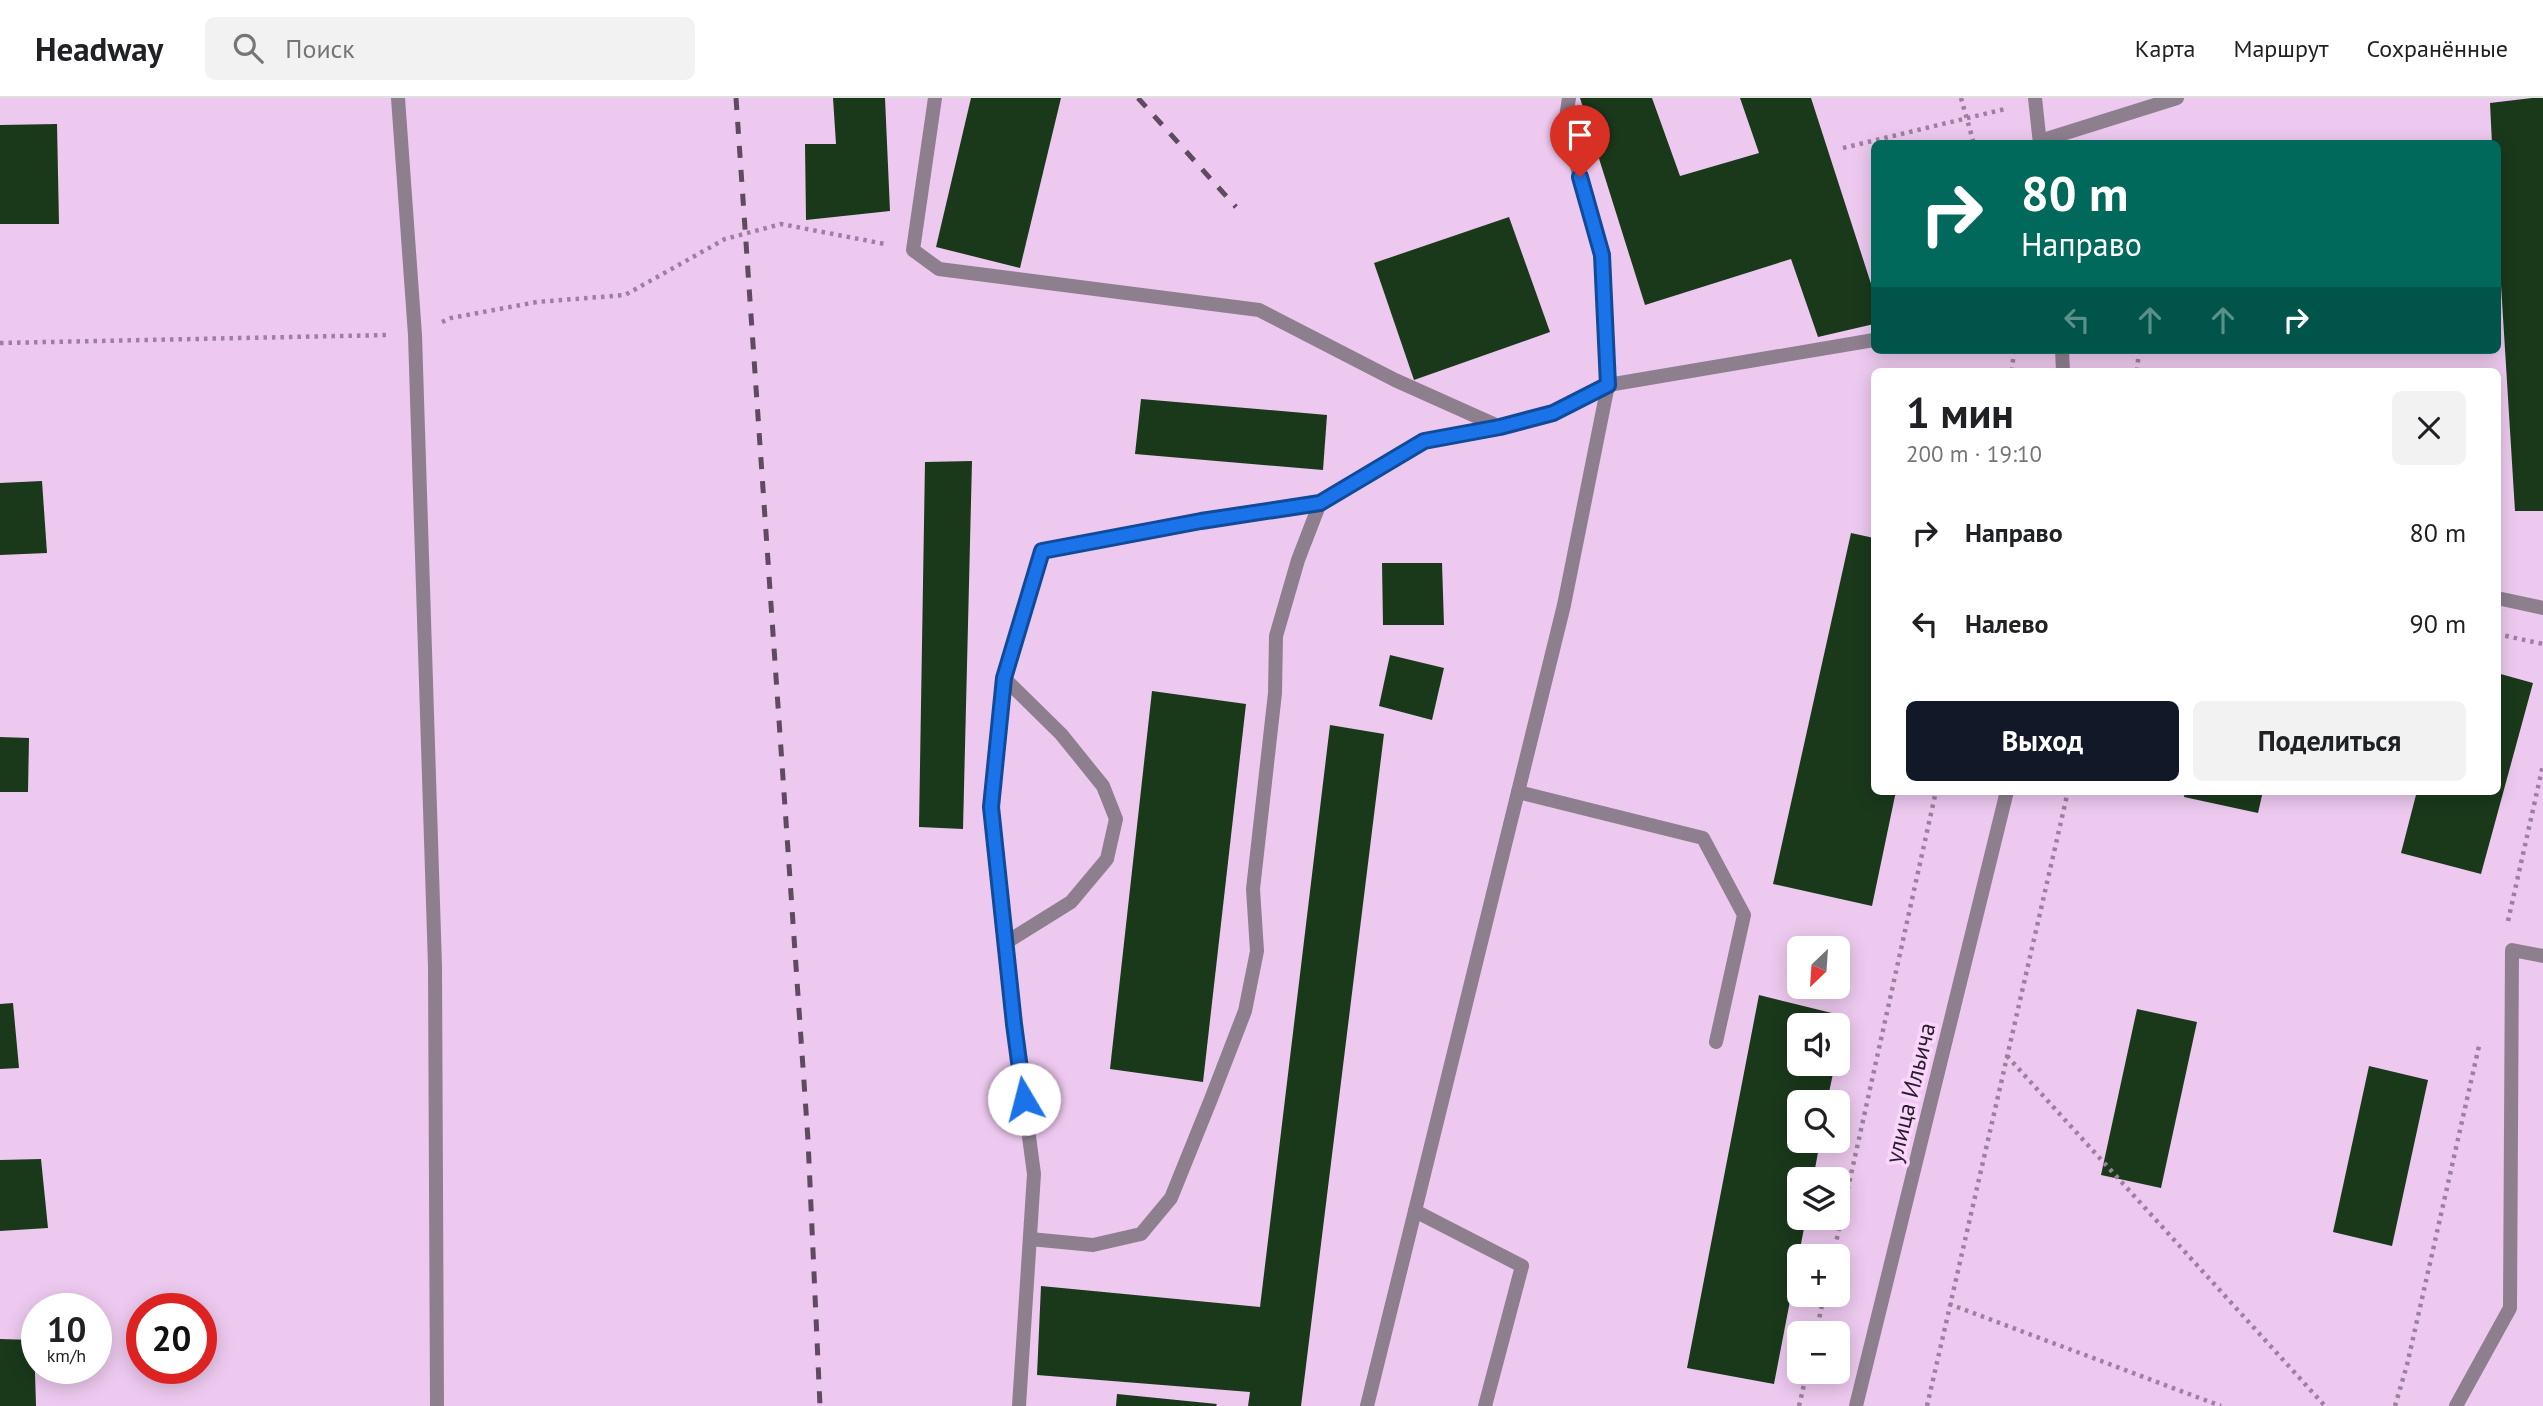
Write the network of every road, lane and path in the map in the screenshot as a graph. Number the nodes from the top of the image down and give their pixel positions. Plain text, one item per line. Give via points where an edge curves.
1 (398, 98) edge
2 (935, 98) edge
3 (1569, 98) edge
4 (1961, 98) edge
5 (2177, 98) edge
6 (2035, 99) edge
7 (1967, 118) junction
8 (1876, 140) edge
9 (1973, 140) edge
10 (2040, 140) edge
11 (2046, 140) edge
12 (1871, 141) edge
13 (1843, 148) dead end
14 (913, 250) junction
15 (415, 335) junction
16 (1871, 341) edge
17 (0, 343) edge
18 (1608, 385) junction
19 (1500, 427) junction
20 (1320, 503) junction
21 (2501, 599) edge
22 (2543, 608) edge
23 (2501, 635) edge
24 (2543, 644) edge
25 (1004, 678) junction
26 (2543, 765) edge
27 (1518, 792) junction
28 (1935, 795) edge
29 (2006, 795) edge
30 (2067, 795) edge
31 (2506, 929) dead end
32 (1005, 943) junction
33 (2543, 956) edge
34 (2481, 1038) dead end
35 (1716, 1042) dead end
36 (2007, 1056) junction
37 (1415, 1211) junction
38 (1030, 1239) junction
39 (1836, 1244) edge
40 (1949, 1304) junction
41 (1805, 1384) edge
42 (437, 1406) edge
43 (1019, 1406) edge
44 (1367, 1406) edge
45 (1485, 1406) edge
46 (1800, 1406) edge
47 (1856, 1406) edge
48 (1927, 1406) edge
49 (2221, 1406) edge
50 (2325, 1406) edge
51 (2395, 1406) edge
52 (2456, 1406) edge

1 - 15 street
2 - 14 street
3 - 18 street via 1565,124 1602,255
4 - 7 path
5 - 11 street
6 - 7 path
6 - 10 street
7 - 8 path
7 - 9 path
12 - 13 path
14 - 15 path via 781,224 724,239 625,295 537,302 451,318
14 - 19 street via 939,269 1259,310 1395,380
15 - 17 path
15 - 42 street via 435,966
16 - 18 street
18 - 19 street via 1553,413
18 - 27 street via 1564,605
19 - 20 street via 1424,441
20 - 25 street via 1042,551
20 - 38 street via 1276,636 1275,693 1253,889 1257,951 1245,1011 1211,1099 1171,1198 1141,1234 1093,1245
21 - 22 street
23 - 24 path
25 - 32 street via 991,807
25 - 32 street via 1061,734 1103,786 1116,819 1107,859 1071,902
26 - 31 path
27 - 35 street via 1703,838 1744,915
27 - 37 street
28 - 39 path
29 - 47 street, улица Ильича
30 - 36 path
32 - 38 street via 1034,1174
33 - 52 street via 2512,950 2510,1308
34 - 51 path
36 - 40 path
36 - 50 path
37 - 44 street
37 - 45 street via 1522,1266
38 - 43 street
40 - 48 path
40 - 49 path
41 - 46 path

